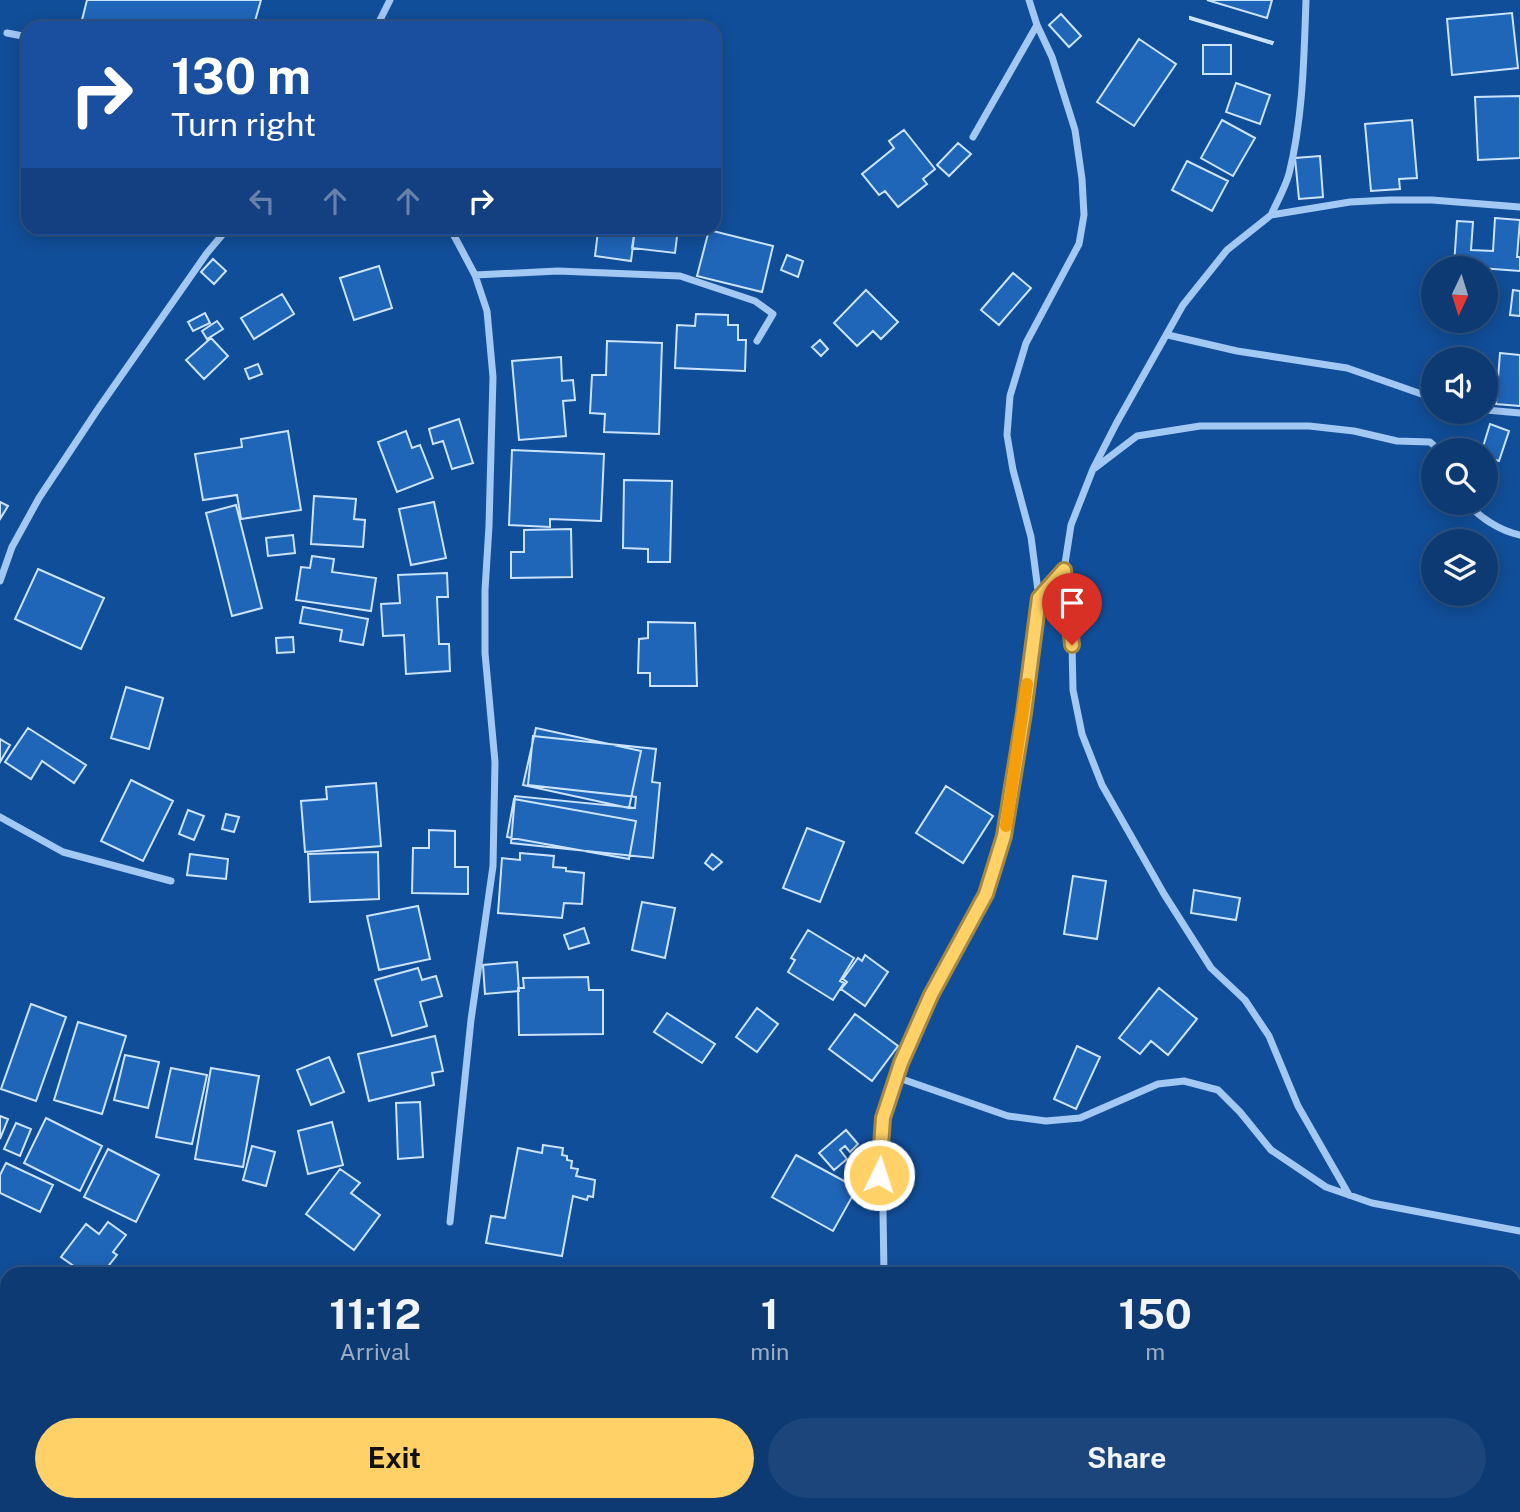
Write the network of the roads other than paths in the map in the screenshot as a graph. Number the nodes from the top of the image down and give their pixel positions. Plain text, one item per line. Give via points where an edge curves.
1 (390, 0) edge
2 (1029, 0) edge
3 (1307, 0) edge
4 (380, 21) edge
5 (1037, 25) junction
6 (7, 33) dead end
7 (21, 36) edge
8 (973, 137) dead end
9 (1520, 207) edge
10 (1271, 215) junction
11 (222, 235) edge
12 (454, 235) edge
13 (475, 275) junction
14 (1168, 335) junction
15 (757, 341) dead end
16 (1421, 394) edge
17 (1498, 411) edge
18 (1520, 413) edge
19 (1421, 442) edge
20 (1093, 470) junction
21 (1480, 515) edge
22 (1520, 535) edge
23 (1064, 570) junction
24 (0, 581) edge
25 (1039, 598) junction
26 (0, 817) edge
27 (171, 881) dead end
28 (896, 1077) junction
29 (1349, 1195) junction
30 (450, 1222) dead end
31 (1520, 1231) edge
32 (884, 1267) edge

1 - 4 street
2 - 5 street
3 - 10 street via 1304,73 1293,153
5 - 8 street
5 - 25 street via 1052,57 1074,130 1084,215 1079,244 1026,344 1010,396 1007,435 1031,537
6 - 7 street
9 - 10 street via 1390,200
10 - 14 street via 1227,250 1183,305
11 - 24 street via 39,498 12,547
12 - 13 street
13 - 15 street via 558,271 680,276 755,301 773,314
13 - 30 street via 487,311 493,377 485,590 485,653 495,762 493,866
14 - 16 street via 1347,368
14 - 20 street
17 - 18 street
19 - 20 street via 1309,426 1200,426 1137,436
20 - 23 street via 1071,525
21 - 22 street
23 - 25 street
23 - 29 street via 1073,690 1082,734 1102,785 1211,968 1245,1000 1269,1037 1298,1106
25 - 28 street via 1004,836 986,894 931,995
26 - 27 street via 63,852
28 - 29 street via 1008,1116 1046,1121 1080,1118 1158,1084 1184,1081 1218,1090 1271,1150 1326,1186
28 - 32 street via 883,1118 879,1175
29 - 31 street

